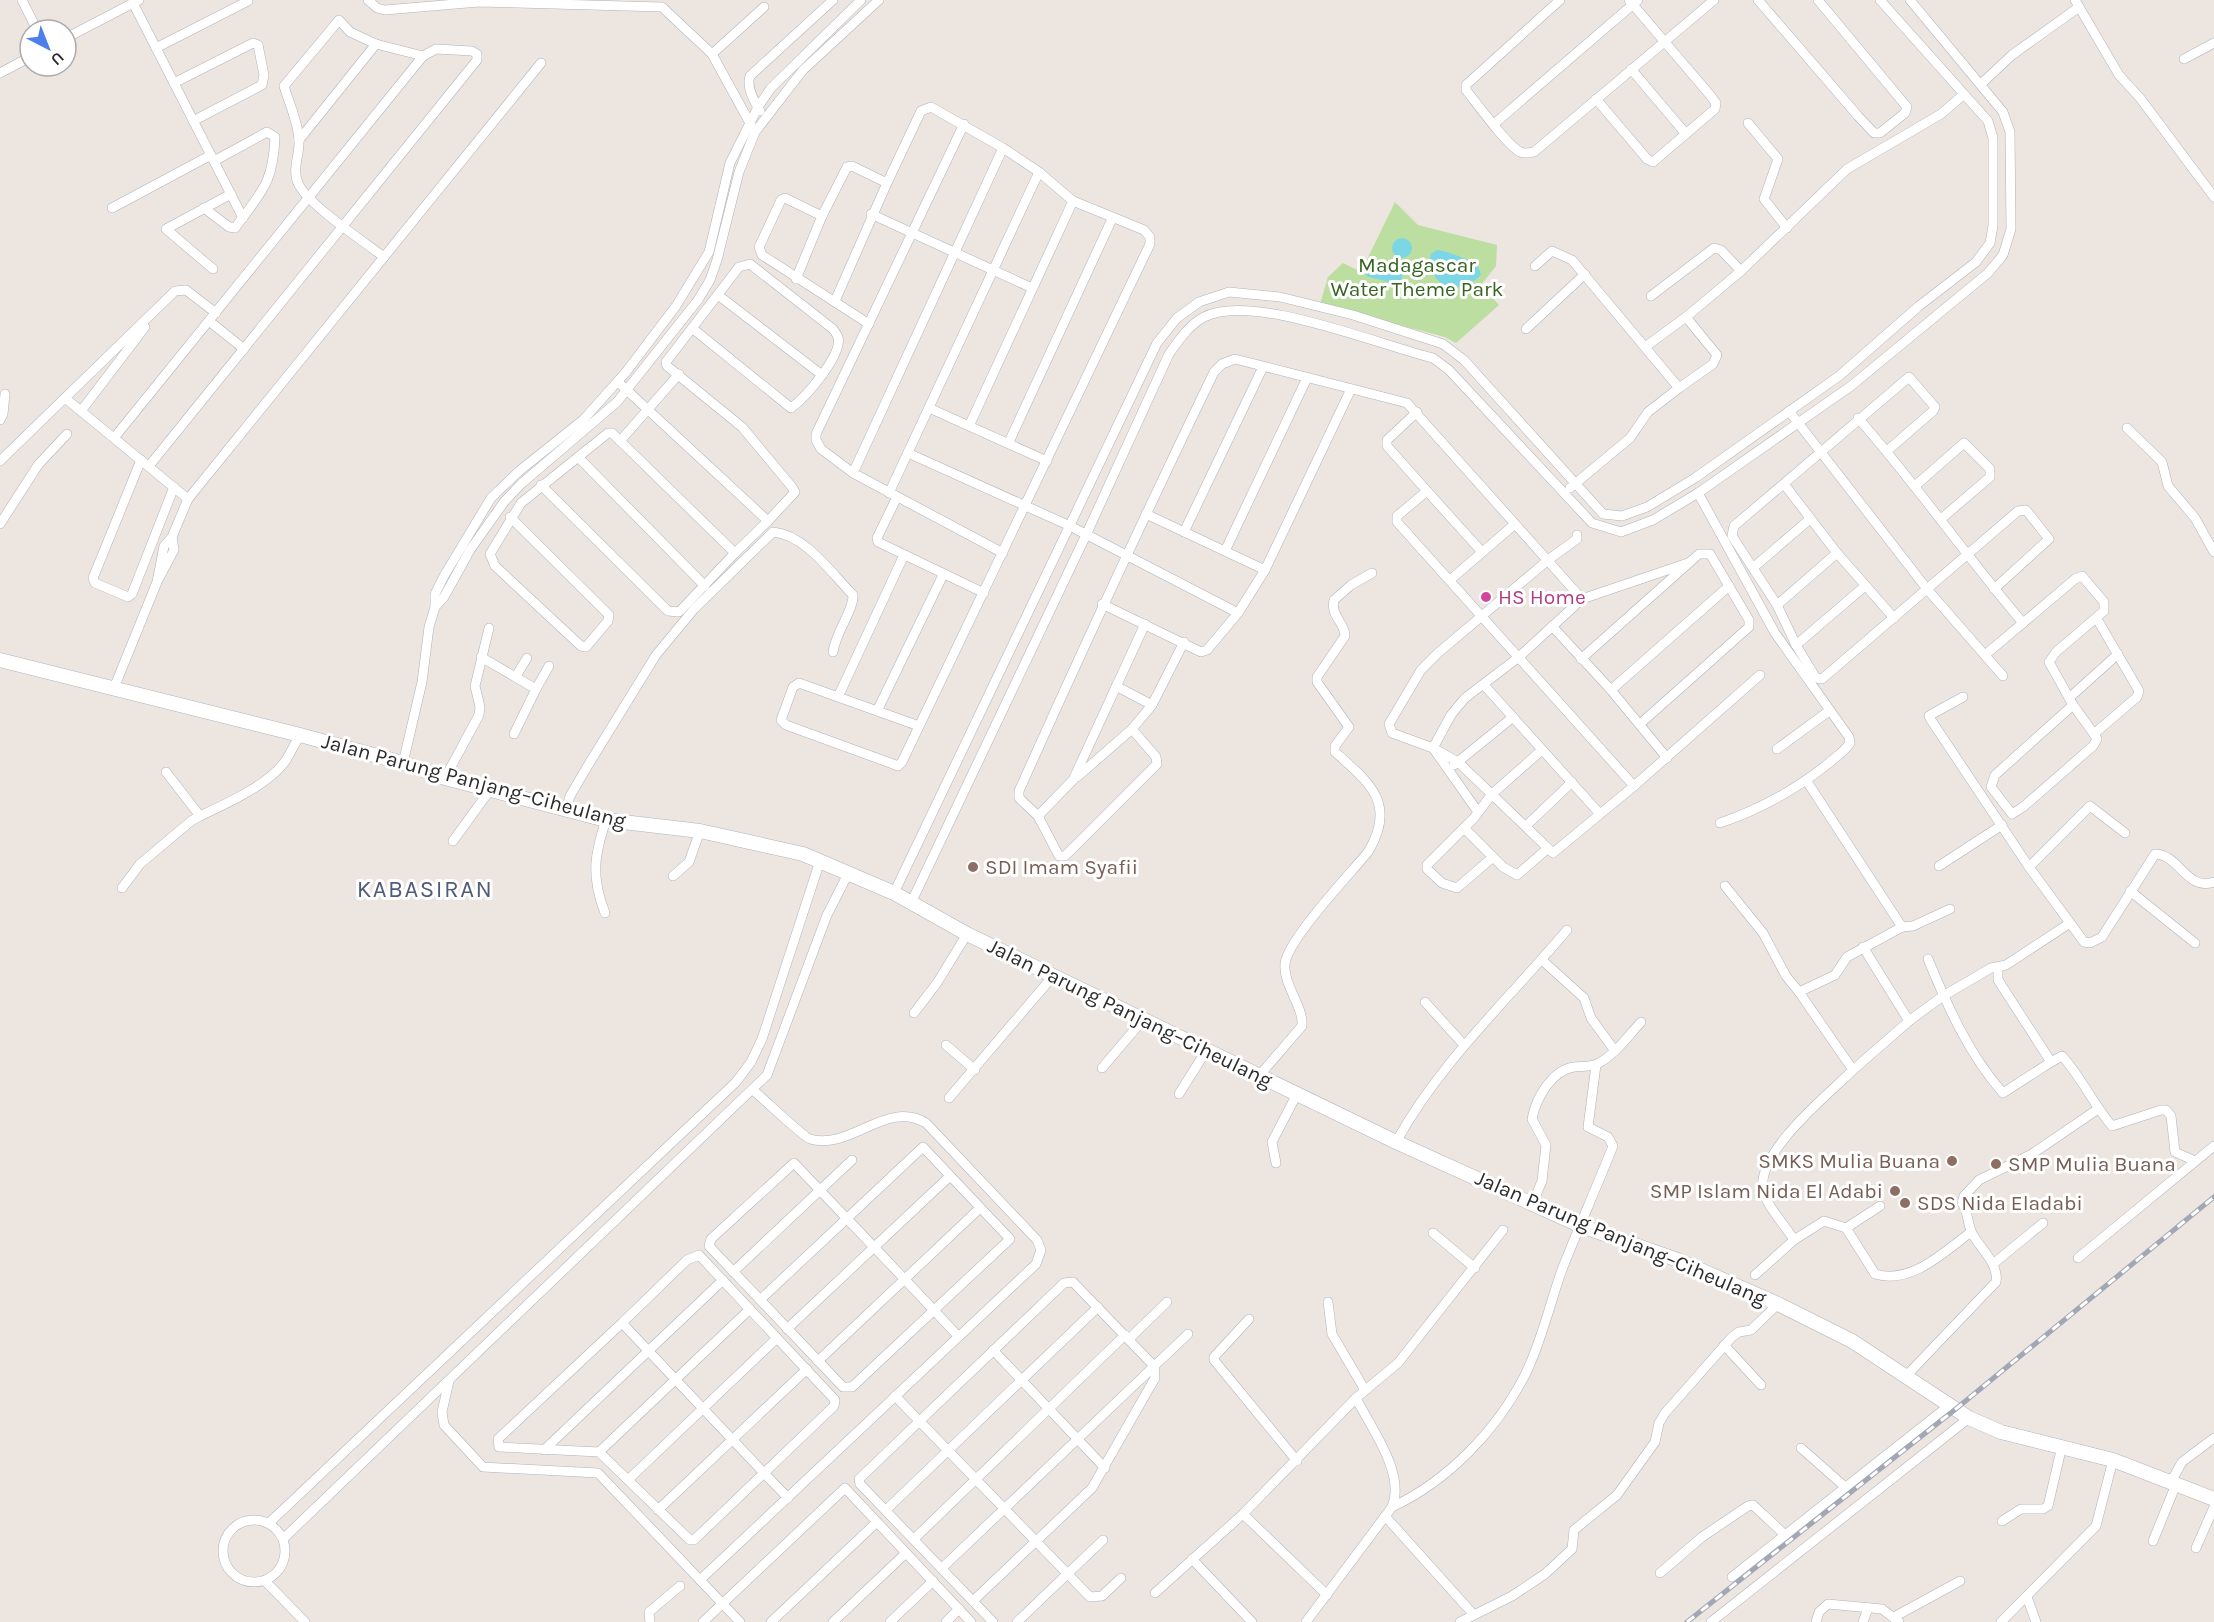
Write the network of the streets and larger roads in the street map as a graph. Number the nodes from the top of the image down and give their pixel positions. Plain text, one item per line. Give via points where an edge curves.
1 (23, 0) edge
2 (368, 0) edge
3 (833, 0) edge
4 (861, 0) edge
5 (879, 0) edge
6 (1560, 0) edge
7 (1714, 0) edge
8 (1758, 0) edge
9 (1818, 0) edge
10 (1880, 0) edge
11 (1910, 0) edge
12 (248, 1) edge
13 (479, 1) edge
14 (1634, 1) edge
15 (136, 2) edge
16 (431, 2) edge
17 (545, 2) edge
18 (2077, 4) edge
19 (764, 7) dead end
20 (31, 18) edge
21 (78, 32) edge
22 (1665, 40) junction
23 (2214, 43) edge
24 (376, 44) junction
25 (156, 48) junction
26 (712, 54) junction
27 (423, 56) junction
28 (2184, 59) dead end
29 (18, 62) edge
30 (541, 63) dead end
31 (2, 68) edge
32 (1631, 69) junction
33 (174, 83) junction
34 (1981, 84) junction
35 (1963, 95) junction
36 (1596, 99) junction
37 (758, 107) junction
38 (765, 118) junction
39 (193, 121) junction
40 (749, 122) junction
41 (1748, 123) dead end
42 (964, 124) junction
43 (1494, 124) junction
44 (755, 132) junction
45 (1686, 134) junction
46 (299, 140) junction
47 (1003, 148) junction
48 (212, 158) junction
49 (1039, 172) junction
50 (887, 183) junction
51 (231, 194) junction
52 (309, 197) junction
53 (2214, 197) edge
54 (1073, 201) junction
55 (112, 208) dead end
56 (204, 208) junction
57 (871, 214) junction
58 (822, 216) junction
59 (243, 218) junction
60 (1112, 219) junction
61 (344, 226) junction
62 (1787, 228) junction
63 (911, 235) junction
64 (954, 251) junction
65 (384, 258) junction
66 (1535, 266) dead end
67 (213, 269) dead end
68 (994, 269) junction
69 (1741, 271) junction
70 (1585, 274) junction
71 (796, 279) junction
72 (1032, 288) junction
73 (718, 295) junction
74 (1652, 296) dead end
75 (165, 301) junction
76 (835, 301) junction
77 (216, 313) junction
78 (1686, 318) junction
79 (209, 321) junction
80 (869, 324) junction
81 (692, 328) junction
82 (1526, 329) dead end
83 (1645, 347) junction
84 (244, 349) junction
85 (1263, 367) junction
86 (679, 374) junction
87 (822, 375) junction
88 (1307, 378) junction
89 (618, 382) junction
90 (1679, 388) junction
91 (1351, 389) junction
92 (627, 390) junction
93 (5, 394) dead end
94 (65, 398) junction
95 (649, 408) junction
96 (929, 408) junction
97 (81, 411) junction
98 (1789, 411) junction
99 (1417, 412) junction
100 (1858, 418) junction
101 (0, 420) edge
102 (1798, 423) junction
103 (970, 424) junction
104 (2127, 428) dead end
105 (67, 434) dead end
106 (114, 438) junction
107 (620, 441) junction
108 (1009, 442) junction
109 (1821, 450) junction
110 (1887, 451) junction
111 (908, 453) junction
112 (578, 457) junction
113 (0, 461) edge
114 (1047, 461) junction
115 (145, 463) junction
116 (853, 473) junction
117 (1574, 484) junction
118 (1784, 484) junction
119 (541, 485) junction
120 (1916, 485) junction
121 (174, 487) junction
122 (1427, 490) junction
123 (1564, 493) junction
124 (1698, 494) junction
125 (893, 495) junction
126 (188, 499) junction
127 (1026, 507) junction
128 (1146, 514) junction
129 (1603, 514) junction
130 (510, 518) junction
131 (1810, 519) junction
132 (1941, 519) junction
133 (768, 522) junction
134 (1592, 523) junction
135 (0, 524) edge
136 (1515, 524) junction
137 (1070, 526) junction
138 (1184, 532) junction
139 (1086, 535) junction
140 (1225, 551) junction
141 (1482, 552) junction
142 (2214, 552) edge
143 (735, 553) junction
144 (1003, 553) junction
145 (1838, 553) junction
146 (904, 555) junction
147 (1128, 556) junction
148 (1966, 556) junction
149 (1548, 560) junction
150 (1688, 563) junction
151 (1754, 567) junction
152 (1265, 570) junction
153 (1372, 573) dead end
154 (943, 575) junction
155 (1450, 580) junction
156 (705, 586) junction
157 (1729, 586) junction
158 (1865, 586) junction
159 (1994, 589) junction
160 (1927, 590) junction
161 (984, 593) junction
162 (1582, 599) junction
163 (1102, 604) junction
164 (1776, 605) junction
165 (435, 607) junction
166 (1238, 613) junction
167 (1482, 618) junction
168 (1894, 618) junction
169 (2097, 619) junction
170 (2023, 623) junction
171 (1145, 624) junction
172 (1552, 626) junction
173 (489, 628) dead end
174 (1184, 642) junction
175 (1796, 645) junction
176 (833, 652) dead end
177 (2118, 654) junction
178 (1985, 655) junction
179 (481, 657) junction
180 (1519, 657) junction
181 (527, 658) dead end
182 (1581, 659) junction
183 (0, 660) edge
184 (549, 666) dead end
185 (1760, 675) dead end
186 (516, 676) junction
187 (2003, 676) dead end
188 (1484, 685) junction
189 (1116, 686) junction
190 (114, 688) junction
191 (536, 689) junction
192 (1611, 690) junction
193 (838, 697) junction
194 (1964, 697) dead end
195 (2071, 702) junction
196 (1152, 705) junction
197 (877, 711) junction
198 (1829, 711) junction
199 (1513, 717) junction
200 (1640, 724) junction
201 (919, 726) junction
202 (1132, 729) junction
203 (514, 734) dead end
204 (2094, 734) junction
205 (300, 735) junction
206 (1433, 748) junction
207 (1777, 749) dead end
208 (1542, 750) junction
209 (1666, 758) junction
210 (403, 762) junction
211 (1458, 762) junction
212 (1449, 770) junction
213 (166, 772) dead end
214 (445, 778) junction
215 (1073, 780) junction
216 (1806, 780) junction
217 (1572, 782) junction
218 (1634, 786) junction
219 (490, 790) junction
220 (1492, 794) junction
221 (566, 810) junction
222 (1478, 812) junction
223 (1600, 814) junction
224 (200, 816) junction
225 (1038, 816) junction
226 (606, 820) junction
227 (1720, 823) dead end
228 (1527, 825) junction
229 (2002, 825) junction
230 (1464, 828) junction
231 (700, 831) junction
232 (2125, 833) dead end
233 (453, 841) dead end
234 (1547, 849) junction
235 (1492, 857) junction
236 (819, 861) junction
237 (1940, 866) dead end
238 (2029, 867) junction
239 (849, 872) junction
240 (673, 876) dead end
241 (2214, 882) edge
242 (1725, 886) dead end
243 (122, 888) dead end
244 (2130, 891) junction
245 (894, 893) junction
246 (911, 903) junction
247 (1950, 909) dead end
248 (605, 913) dead end
249 (2070, 922) junction
250 (1902, 927) junction
251 (1567, 930) dead end
252 (967, 934) junction
253 (2195, 943) dead end
254 (1863, 947) junction
255 (1928, 959) dead end
256 (1542, 960) junction
257 (1998, 968) junction
258 (1054, 975) junction
259 (1799, 992) junction
260 (1943, 996) junction
261 (1425, 1002) dead end
262 (914, 1013) dead end
263 (1142, 1021) junction
264 (1909, 1021) junction
265 (1641, 1022) dead end
266 (946, 1045) dead end
267 (1464, 1045) junction
268 (1206, 1051) junction
269 (1615, 1051) junction
270 (2051, 1062) junction
271 (1596, 1065) junction
272 (1102, 1068) dead end
273 (975, 1070) junction
274 (1853, 1070) junction
275 (1258, 1076) junction
276 (754, 1091) junction
277 (1179, 1094) dead end
278 (1297, 1094) junction
279 (949, 1098) dead end
280 (2098, 1109) junction
281 (1396, 1142) junction
282 (2214, 1146) edge
283 (852, 1160) dead end
284 (2195, 1161) junction
285 (1276, 1163) dead end
286 (950, 1176) junction
287 (820, 1190) junction
288 (1533, 1202) junction
289 (1880, 1206) dead end
290 (980, 1208) junction
291 (847, 1218) junction
292 (2043, 1223) dead end
293 (1581, 1226) junction
294 (1846, 1228) junction
295 (1503, 1230) dead end
296 (1971, 1232) junction
297 (1433, 1233) dead end
298 (1794, 1240) junction
299 (874, 1247) junction
300 (2078, 1258) dead end
301 (1993, 1264) junction
302 (1475, 1268) junction
303 (733, 1272) junction
304 (1755, 1275) dead end
305 (904, 1279) junction
306 (723, 1280) junction
307 (760, 1300) junction
308 (1167, 1302) dead end
309 (1328, 1302) dead end
310 (1778, 1304) junction
311 (1098, 1307) junction
312 (750, 1309) junction
313 (934, 1311) junction
314 (1249, 1319) dead end
315 (622, 1323) junction
316 (788, 1329) junction
317 (1188, 1334) dead end
318 (958, 1336) junction
319 (1127, 1337) junction
320 (777, 1338) junction
321 (1724, 1345) junction
322 (993, 1350) junction
323 (649, 1351) junction
324 (818, 1361) junction
325 (1154, 1366) junction
326 (807, 1369) junction
327 (1907, 1375) junction
328 (676, 1380) junction
329 (1022, 1380) junction
330 (449, 1381) junction
331 (1761, 1385) dead end
332 (1365, 1390) junction
333 (895, 1396) junction
334 (1356, 1398) junction
335 (1951, 1404) junction
336 (1049, 1408) junction
337 (703, 1409) junction
338 (1969, 1418) junction
339 (919, 1421) junction
340 (2214, 1438) edge
341 (1077, 1439) junction
342 (733, 1440) junction
343 (2062, 1446) junction
344 (1801, 1448) dead end
345 (544, 1450) junction
346 (948, 1450) junction
347 (599, 1452) junction
348 (2113, 1460) junction
349 (1297, 1461) junction
350 (1105, 1468) junction
351 (764, 1473) junction
352 (629, 1479) junction
353 (976, 1479) junction
354 (2174, 1481) junction
355 (1844, 1486) junction
356 (788, 1498) junction
357 (2214, 1499) edge
358 (1392, 1507) junction
359 (2214, 1507) edge
360 (1004, 1509) junction
361 (658, 1510) junction
362 (886, 1510) junction
363 (1243, 1514) junction
364 (1385, 1516) junction
365 (2002, 1521) dead end
366 (877, 1522) junction
367 (269, 1523) junction
368 (1784, 1534) junction
369 (283, 1539) junction
370 (914, 1539) junction
371 (1102, 1540) dead end
372 (2152, 1540) dead end
373 (1036, 1541) junction
374 (2196, 1548) dead end
375 (906, 1553) junction
376 (1192, 1559) junction
377 (942, 1568) junction
378 (1660, 1573) dead end
379 (1067, 1574) junction
380 (1732, 1577) dead end
381 (1121, 1578) dead end
382 (700, 1580) junction
383 (265, 1581) junction
384 (933, 1581) junction
385 (1960, 1581) dead end
386 (680, 1586) dead end
387 (1155, 1593) dead end
388 (1327, 1595) junction
389 (2027, 1597) junction
390 (973, 1600) junction
391 (723, 1604) junction
392 (1868, 1608) junction
393 (959, 1609) junction
394 (1473, 1614) junction
395 (1897, 1619) edge
396 (305, 1622) edge
397 (650, 1622) edge
398 (703, 1622) edge
399 (740, 1622) edge
400 (771, 1622) edge
401 (833, 1622) edge
402 (890, 1622) edge
403 (946, 1622) edge
404 (971, 1622) edge
405 (993, 1622) edge
406 (1017, 1622) edge
407 (1252, 1622) edge
408 (1306, 1622) edge
409 (1460, 1622) edge
410 (1711, 1622) edge
411 (1816, 1622) edge
412 (1863, 1622) edge
413 (2001, 1622) edge
414 (2036, 1622) edge

1 - 20 street
2 - 16 street via 385,10
3 - 37 street via 750,76 748,81
4 - 37 street via 779,79
5 - 38 street via 803,70
6 - 43 street via 1466,85
7 - 22 street
8 - 9 street via 1858,116 1874,133 1880,133 1905,113 1907,106
10 - 35 street
11 - 34 street
12 - 25 street
13 - 16 street
13 - 17 street
14 - 22 street
14 - 43 street
15 - 21 street
15 - 25 street
17 - 26 street via 662,8
18 - 34 street
18 - 53 street via 2119,75
19 - 26 street
22 - 32 street
22 - 45 street via 1716,103
23 - 28 street
24 - 27 street
24 - 46 street
24 - 46 street via 350,32 339,20 284,86
25 - 33 street
26 - 40 street
27 - 52 street
27 - 61 street via 436,50 472,51 477,60
29 - 31 street
30 - 65 street
32 - 36 street
32 - 45 street
33 - 39 street
33 - 39 street via 253,43 258,45 264,75 261,86
34 - 102 street via 2003,112 2010,132 2010,229 2003,255 1988,273 1906,343
35 - 62 street via 1941,114 1853,164
35 - 98 street via 1988,121 1993,138 1990,243 1976,262 1839,375
36 - 43 street via 1534,152 1526,154 1518,151
36 - 45 street via 1653,162
37 - 38 street
37 - 40 street
38 - 44 street
39 - 48 street
40 - 44 street
40 - 89 street via 730,163 714,238 702,266
41 - 62 street via 1776,155 1777,164 1764,199
42 - 47 street
42 - 50 street via 926,107
42 - 63 street
44 - 92 street via 739,172 710,280
46 - 52 street via 295,171 298,185
47 - 49 street
47 - 64 street
48 - 51 street
48 - 55 street
48 - 59 street via 267,132 273,134 274,164 269,182
49 - 54 street
49 - 68 street
50 - 57 street
50 - 58 street via 847,167
51 - 56 street
51 - 59 street
52 - 61 street
52 - 77 street
54 - 60 street
54 - 72 street
56 - 59 street via 232,228
56 - 67 street via 166,229
57 - 63 street
57 - 76 street
58 - 71 street
58 - 71 street via 785,198 759,247 762,255
60 - 108 street
60 - 114 street via 1144,230 1150,244
61 - 65 street
61 - 84 street
62 - 69 street
63 - 64 street
63 - 80 street
64 - 68 street
64 - 116 street
65 - 126 street
66 - 70 street via 1556,250
68 - 72 street
68 - 96 street
69 - 74 street via 1721,250 1714,248
69 - 78 street
70 - 82 street
70 - 83 street
71 - 76 street
72 - 103 street
73 - 81 street
73 - 87 street
73 - 87 street via 739,267 750,264 838,336 838,350
75 - 77 street via 181,288
75 - 94 street
75 - 97 street
76 - 80 street
77 - 79 street
78 - 83 street
78 - 90 street via 1717,356
79 - 84 street
79 - 106 street
80 - 116 street via 816,434 821,449
81 - 86 street via 666,362
81 - 87 street via 791,408
83 - 90 street
84 - 115 street
85 - 88 street
85 - 128 street via 1235,359 1214,372
85 - 138 street
86 - 95 street
86 - 133 street via 742,427 792,487 792,498
88 - 91 street
88 - 140 street
89 - 92 street
89 - 165 street via 583,420 491,498 440,585
90 - 117 street via 1648,412 1629,438
91 - 99 street via 1407,403
91 - 152 street
92 - 95 street
92 - 165 street via 504,502
93 - 101 street
94 - 97 street
94 - 113 street
95 - 107 street
95 - 133 street
96 - 103 street
96 - 111 street
97 - 106 street
98 - 102 street
98 - 129 street via 1647,507 1622,516
99 - 122 street via 1386,443
99 - 136 street
100 - 109 street
100 - 110 street
100 - 110 street via 1905,378 1913,379 1934,404 1933,411
102 - 109 street
102 - 124 street
103 - 108 street
104 - 142 street via 2162,462 2168,486 2195,518
105 - 135 street via 38,465
106 - 115 street
107 - 112 street via 608,433
107 - 143 street
108 - 114 street
109 - 118 street
109 - 160 street
110 - 120 street
111 - 125 street
111 - 127 street
112 - 119 street
112 - 156 street
114 - 127 street
115 - 121 street
115 - 121 street via 93,578 95,583 128,597 132,594
116 - 125 street
117 - 123 street
117 - 129 street
117 - 137 street via 1464,360 1443,344 1280,297 1229,292 1177,318 1156,343
118 - 131 street
118 - 151 street via 1734,526 1732,536
119 - 130 street
119 - 156 street via 668,611 679,612
120 - 132 street
120 - 132 street via 1964,443 1990,469 1990,477
121 - 126 street
122 - 141 street
122 - 155 street via 1397,516 1397,522
123 - 134 street
123 - 139 street via 1449,369 1433,358 1273,312 1238,310 1205,316 1184,333 1169,354
124 - 134 street via 1653,520 1621,532
124 - 198 street via 1775,633
125 - 144 street
125 - 146 street via 877,538
126 - 190 street via 160,555 157,582
127 - 137 street
127 - 144 street
128 - 138 street
128 - 147 street
129 - 134 street
130 - 130 street via 609,615 586,647 495,566 490,554
131 - 145 street
131 - 151 street
132 - 148 street
133 - 143 street
134 - 149 street
136 - 141 street
136 - 149 street
137 - 139 street
137 - 245 street
138 - 140 street
139 - 147 street
139 - 246 street
140 - 152 street
141 - 155 street
143 - 156 street
144 - 161 street
145 - 158 street
145 - 164 street
146 - 154 street
146 - 193 street
147 - 163 street
147 - 166 street
148 - 159 street
148 - 159 street via 2022,510 2049,536 2048,542
148 - 160 street
149 - 162 street
149 - 167 street
150 - 157 street via 1699,554 1710,554
150 - 162 street
150 - 182 street
151 - 164 street
152 - 166 street
153 - 275 street via 1334,600 1333,612 1345,629 1345,636 1317,677 1349,727 1335,752 1366,779 1379,801 1377,837 1285,962 1286,977 1303,1018 1302,1026
154 - 161 street
154 - 197 street
155 - 167 street
157 - 192 street
157 - 200 street via 1749,620 1749,627
158 - 168 street
158 - 175 street
159 - 170 street
160 - 168 street
160 - 178 street
161 - 201 street
162 - 172 street
163 - 171 street
163 - 225 street via 1019,791 1019,798
164 - 175 street
165 - 210 street
166 - 174 street via 1205,651
167 - 180 street
167 - 206 street via 1421,670 1389,724 1392,733
168 - 175 street via 1822,679 1816,678
169 - 170 street via 2104,611 2104,602 2080,576
169 - 177 street
169 - 195 street via 2050,659 2050,667
170 - 178 street
171 - 174 street
171 - 189 street
172 - 180 street
172 - 182 street
173 - 179 street
174 - 196 street
176 - 221 street via 853,595 813,554 791,537 773,532 694,609 656,655 570,796
177 - 195 street
177 - 204 street via 2139,694
178 - 187 street
179 - 186 street
179 - 214 street via 475,686 479,715
180 - 188 street
180 - 218 street
181 - 186 street
182 - 192 street
183 - 190 street, Jalan Parung Panjang–Ciheulang
184 - 191 street
185 - 209 street
186 - 191 street
188 - 199 street
188 - 206 street via 1458,706
189 - 196 street
189 - 215 street
190 - 205 street, Jalan Parung Panjang–Ciheulang
191 - 203 street
192 - 200 street
193 - 197 street
193 - 201 street via 795,684 781,720 898,766
194 - 229 street via 1929,716
195 - 204 street
195 - 204 street via 1995,775 1991,787 2008,810 2016,812 2093,746 2097,740
196 - 202 street
197 - 201 street
198 - 207 street
198 - 216 street via 1850,742
199 - 208 street
199 - 211 street
200 - 209 street
202 - 215 street
202 - 225 street via 1156,757 1157,764 1065,856 1059,856
205 - 210 street, Jalan Parung Panjang–Ciheulang
205 - 224 street via 276,770 230,803
206 - 211 street
206 - 212 street
208 - 217 street
208 - 220 street
209 - 218 street
210 - 214 street, Jalan Parung Panjang–Ciheulang
211 - 212 street
211 - 220 street
212 - 222 street
213 - 224 street
214 - 219 street, Jalan Parung Panjang–Ciheulang
215 - 225 street
216 - 227 street via 1768,804
216 - 250 street
217 - 223 street
217 - 228 street
218 - 223 street
219 - 221 street, Jalan Parung Panjang–Ciheulang
219 - 233 street
220 - 222 street
220 - 228 street
221 - 226 street, Jalan Parung Panjang–Ciheulang
222 - 230 street
223 - 234 street via 1558,851
224 - 243 street via 140,864
226 - 231 street, Jalan Parung Panjang–Ciheulang
226 - 248 street via 595,865
228 - 234 street
229 - 237 street
229 - 238 street
230 - 235 street
230 - 235 street via 1427,865 1429,872 1442,883 1457,888
231 - 236 street, Jalan Parung Panjang–Ciheulang via 760,843
231 - 240 street via 688,862
232 - 238 street via 2090,806
234 - 235 street via 1517,875
236 - 239 street, Jalan Parung Panjang–Ciheulang
236 - 367 street via 762,1039 736,1082
238 - 249 street
239 - 245 street, Jalan Parung Panjang–Ciheulang
239 - 276 street via 827,915 767,1075
241 - 244 street via 2196,883 2158,854 2152,856
242 - 259 street via 1763,933 1785,975
244 - 249 street via 2097,941 2084,942
244 - 253 street
245 - 246 street, Jalan Parung Panjang–Ciheulang
246 - 252 street, Jalan Parung Panjang–Ciheulang
247 - 250 street
249 - 257 street
250 - 254 street
251 - 256 street
252 - 258 street, Jalan Parung Panjang–Ciheulang
252 - 262 street
254 - 259 street via 1844,960 1835,975
254 - 264 street
255 - 260 street
256 - 267 street
256 - 269 street via 1584,998 1592,1018
257 - 260 street via 1991,968
257 - 270 street via 1998,980
258 - 263 street, Jalan Parung Panjang–Ciheulang
258 - 273 street
259 - 274 street
260 - 264 street
260 - 270 street via 1985,1074 2003,1093
261 - 267 street
263 - 268 street, Jalan Parung Panjang–Ciheulang
263 - 272 street
264 - 274 street
265 - 269 street
266 - 273 street
267 - 281 street via 1411,1114
268 - 275 street, Jalan Parung Panjang–Ciheulang
268 - 277 street
269 - 271 street
270 - 280 street via 2062,1056 2080,1075
271 - 288 street via 1564,1070 1545,1087 1538,1100 1533,1119 1546,1144 1542,1181
271 - 293 street via 1588,1127 1608,1137 1614,1146
273 - 279 street
274 - 298 street via 1794,1128 1764,1175 1766,1197
275 - 278 street, Jalan Parung Panjang–Ciheulang
276 - 318 street via 804,1137 813,1140 845,1136 885,1121 914,1116 926,1123 1037,1240 1041,1250 1036,1264
276 - 330 street
278 - 281 street, Jalan Parung Panjang–Ciheulang
278 - 285 street via 1272,1142
280 - 284 street via 2112,1126 2166,1110 2175,1152
280 - 296 street via 2032,1154 1979,1180 1962,1203 1968,1212
281 - 288 street, Jalan Parung Panjang–Ciheulang
282 - 284 street
283 - 287 street
284 - 300 street
286 - 290 street
286 - 291 street via 923,1147
286 - 299 street
287 - 291 street
287 - 303 street
287 - 303 street via 794,1163 790,1164 710,1242 709,1246
288 - 293 street, Jalan Parung Panjang–Ciheulang
289 - 294 street
290 - 305 street
290 - 313 street via 1010,1239
291 - 299 street
291 - 307 street
292 - 301 street
293 - 310 street, Jalan Parung Panjang–Ciheulang via 1678,1260
293 - 358 street via 1525,1374 1499,1416 1452,1468 1409,1500
294 - 296 street via 1875,1274 1883,1276 1923,1267
294 - 298 street via 1824,1221
295 - 302 street
296 - 301 street
297 - 302 street
298 - 304 street
299 - 305 street
299 - 316 street
301 - 327 street via 1996,1282
302 - 332 street via 1398,1363
303 - 307 street
305 - 313 street
305 - 324 street
306 - 312 street
306 - 315 street via 699,1255 694,1256
306 - 323 street
307 - 316 street
308 - 319 street
309 - 332 street via 1332,1334
310 - 321 street via 1751,1330 1736,1334
310 - 327 street, Jalan Parung Panjang–Ciheulang via 1852,1341
311 - 319 street
311 - 322 street via 1073,1282 1064,1283
311 - 329 street
312 - 320 street
312 - 328 street
313 - 318 street
313 - 324 street via 852,1387 843,1388
314 - 349 street via 1214,1360
315 - 323 street
315 - 345 street via 497,1444 502,1449
316 - 324 street
317 - 325 street
318 - 333 street
319 - 325 street
319 - 336 street
320 - 326 street
320 - 337 street
321 - 331 street
321 - 394 street via 1661,1418 1655,1442 1617,1495 1574,1530 1570,1552 1512,1596
322 - 329 street
322 - 339 street
323 - 328 street
323 - 345 street
325 - 341 street
325 - 350 street via 1155,1378
326 - 342 street
326 - 351 street via 835,1400 834,1406
327 - 335 street, Jalan Parung Panjang–Ciheulang
328 - 337 street
328 - 347 street
329 - 336 street
329 - 346 street
330 - 369 street
330 - 382 street via 442,1412 444,1425 483,1467 598,1473
332 - 334 street
333 - 339 street
333 - 356 street
334 - 349 street
334 - 358 street via 1396,1479
335 - 338 street, Jalan Parung Panjang–Ciheulang
335 - 355 street
336 - 341 street
336 - 353 street
337 - 342 street
337 - 352 street
338 - 343 street, Jalan Parung Panjang–Ciheulang via 2001,1432
338 - 410 street
339 - 346 street
339 - 362 street via 860,1479 860,1484
340 - 354 street via 2182,1462
341 - 350 street
341 - 360 street
342 - 351 street
342 - 361 street
343 - 348 street, Jalan Parung Panjang–Ciheulang
343 - 365 street via 2048,1506 2021,1509
344 - 355 street
345 - 347 street
346 - 353 street
346 - 362 street
347 - 352 street
348 - 354 street, Jalan Parung Panjang–Ciheulang
348 - 389 street via 2096,1526
349 - 363 street
350 - 373 street via 1092,1488
351 - 356 street
351 - 361 street via 694,1540 686,1539
352 - 361 street
353 - 360 street
353 - 370 street
354 - 357 street, Jalan Parung Panjang–Ciheulang
354 - 372 street
355 - 368 street
356 - 382 street
358 - 364 street
359 - 374 street
360 - 373 street
360 - 377 street
362 - 370 street
363 - 376 street
363 - 388 street
364 - 388 street
364 - 394 street
366 - 375 street
366 - 391 street via 845,1488
366 - 400 street
367 - 369 street
367 - 383 street via 248,1520 238,1524 224,1540 222,1550 223,1561 236,1578 255,1583
368 - 378 street via 1753,1505 1748,1506
368 - 380 street
369 - 383 street via 285,1549 280,1568
370 - 377 street
371 - 379 street
373 - 379 street
373 - 390 street
375 - 384 street
375 - 401 street
376 - 387 street
376 - 407 street
377 - 390 street
379 - 381 street via 1095,1598
379 - 406 street
382 - 391 street
383 - 396 street
384 - 393 street
384 - 402 street
385 - 395 street
386 - 397 street via 650,1612
388 - 408 street
389 - 413 street
389 - 414 street
390 - 405 street
391 - 398 street
391 - 399 street
392 - 395 street via 1882,1609
392 - 411 street via 1828,1604 1819,1612
392 - 412 street
393 - 403 street
393 - 404 street
394 - 409 street

